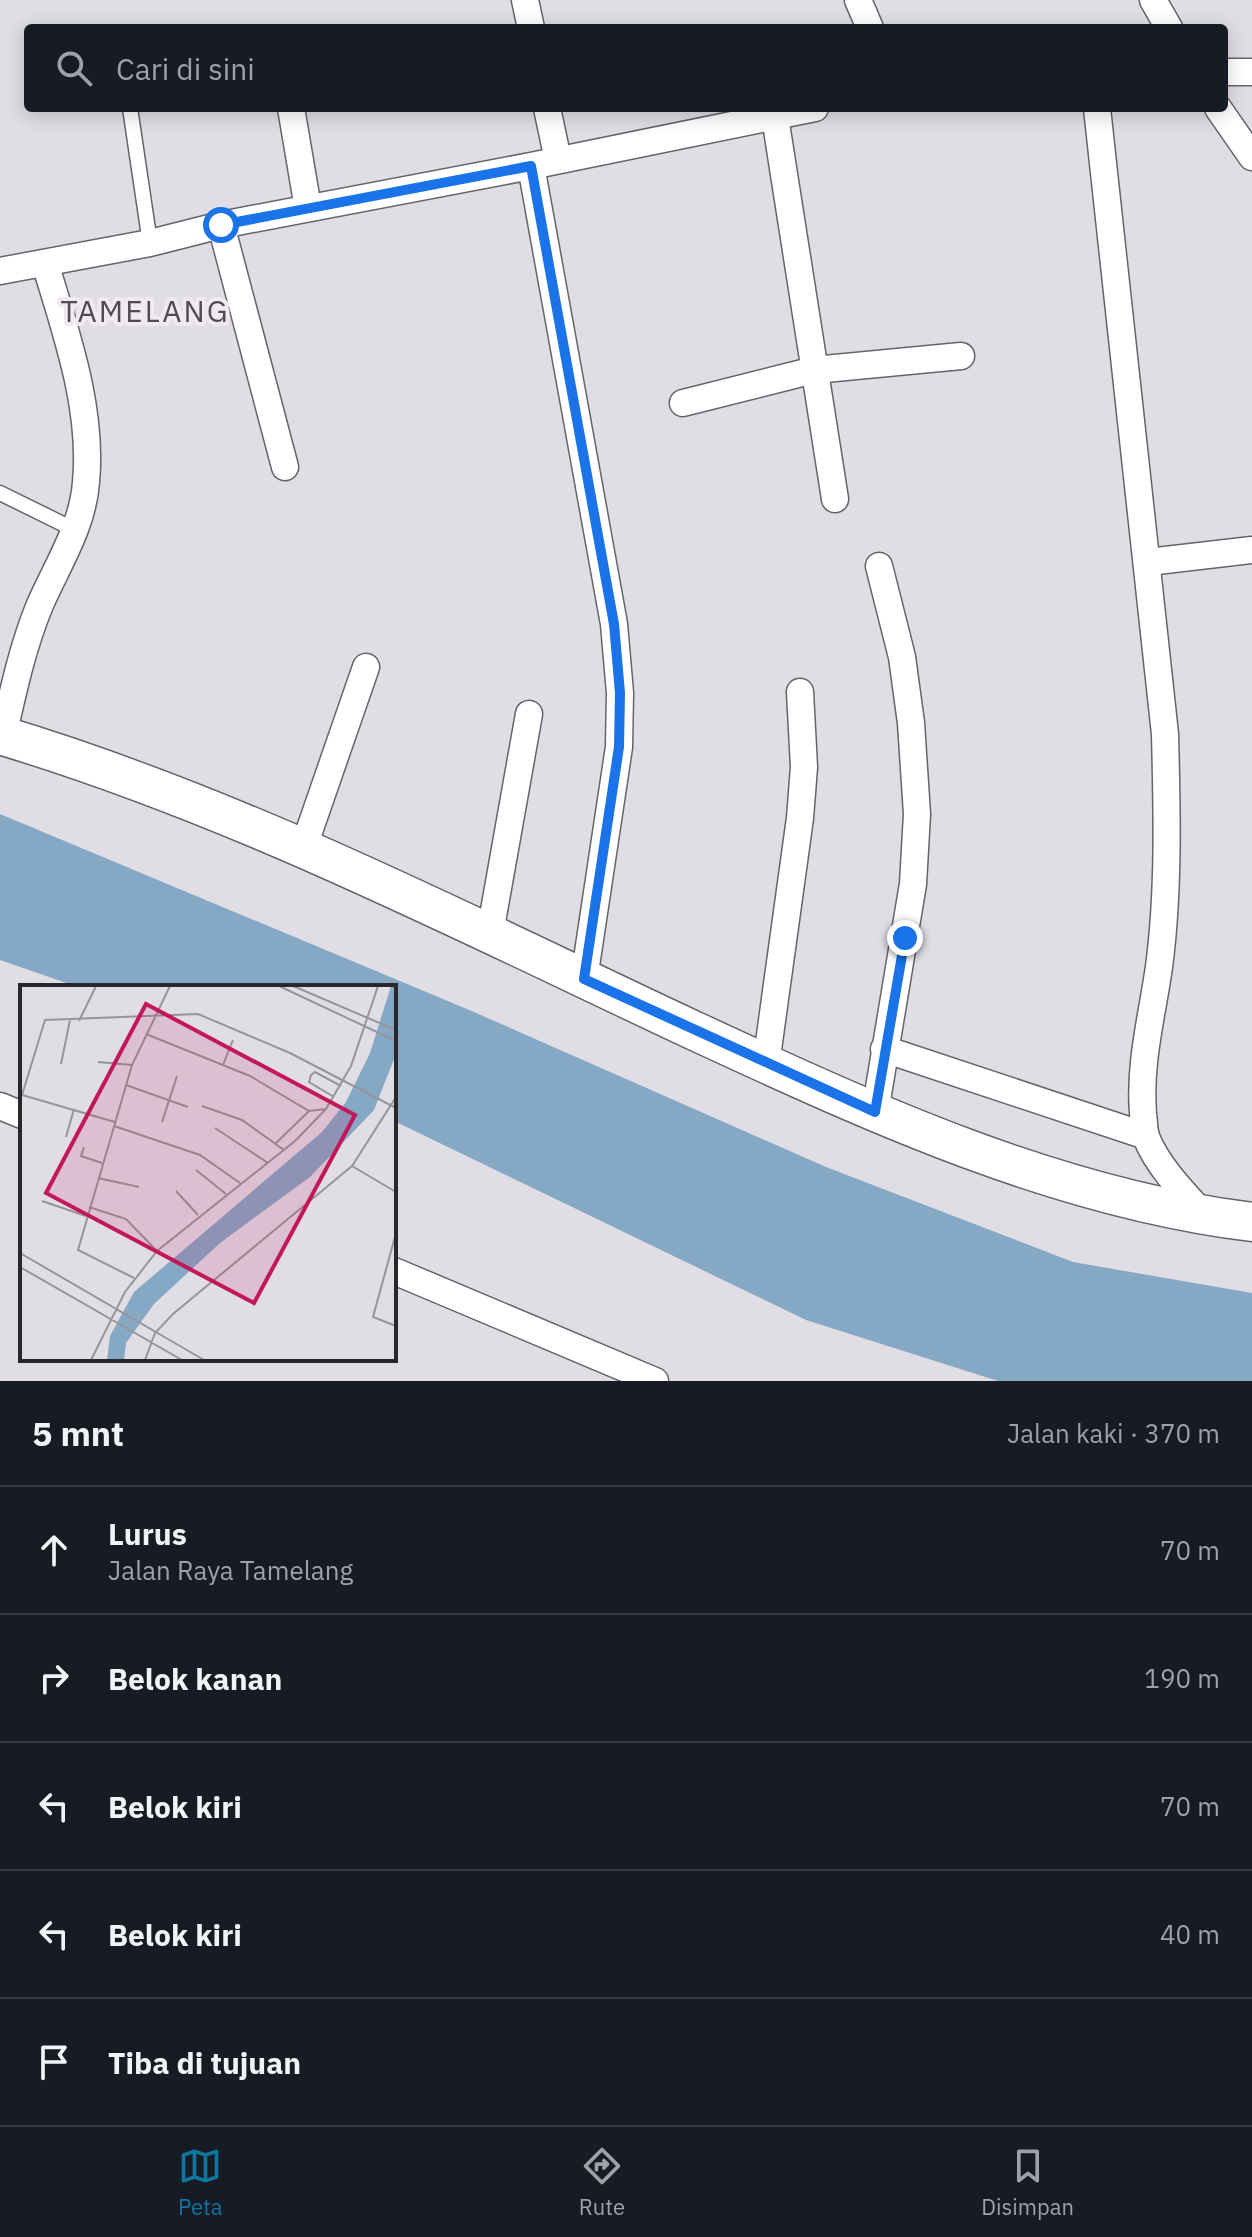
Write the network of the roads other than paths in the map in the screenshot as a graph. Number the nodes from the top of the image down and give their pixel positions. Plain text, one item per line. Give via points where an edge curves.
1 (525, 0) edge
2 (858, 0) edge
3 (1153, 0) edge
4 (530, 24) edge
5 (868, 24) edge
6 (1167, 24) edge
7 (1228, 72) edge
8 (1252, 72) edge
9 (131, 112) edge
10 (292, 112) edge
11 (548, 112) edge
12 (797, 112) edge
13 (1097, 112) edge
14 (1221, 112) edge
15 (775, 117) junction
16 (1252, 157) edge
17 (558, 160) junction
18 (531, 166) junction
19 (308, 208) junction
20 (221, 225) junction
21 (150, 243) junction
22 (45, 263) junction
23 (0, 271) edge
24 (961, 356) dead end
25 (814, 370) junction
26 (683, 403) dead end
27 (285, 467) dead end
28 (0, 493) edge
29 (835, 499) dead end
30 (75, 530) junction
31 (1252, 550) edge
32 (1148, 562) junction
33 (879, 566) dead end
34 (366, 667) dead end
35 (800, 692) dead end
36 (529, 714) dead end
37 (1, 735) edge
38 (303, 849) junction
39 (490, 933) junction
40 (584, 979) junction
41 (884, 1049) junction
42 (766, 1064) junction
43 (0, 1106) edge
44 (875, 1112) junction
45 (20, 1114) edge
46 (1146, 1136) junction
47 (1205, 1216) junction
48 (1252, 1222) edge
49 (396, 1272) edge
50 (655, 1381) edge

1 - 4 street
2 - 5 street
3 - 6 street
7 - 8 street
9 - 21 lane
10 - 19 street
11 - 17 street
12 - 15 street
13 - 32 street
14 - 16 street
15 - 17 street
15 - 25 street
17 - 18 street
18 - 19 street
18 - 40 street via 614,624 620,693 619,747
19 - 20 street
20 - 21 street
20 - 27 street
21 - 22 street
22 - 23 street
22 - 30 street via 74,366 87,446 86,485
24 - 25 street
25 - 26 street
25 - 29 street
28 - 30 lane
30 - 37 street via 34,623
31 - 32 street
32 - 46 street via 1167,806 1159,967 1143,1072
33 - 41 street via 902,657 917,814 913,884
34 - 38 street
35 - 42 street via 800,818
36 - 39 street
37 - 38 street via 158,787
38 - 39 street
39 - 40 street
40 - 42 street
41 - 44 street
41 - 46 street
42 - 44 street
43 - 45 street
44 - 47 street via 1011,1164
46 - 47 street
47 - 48 street
49 - 50 street

